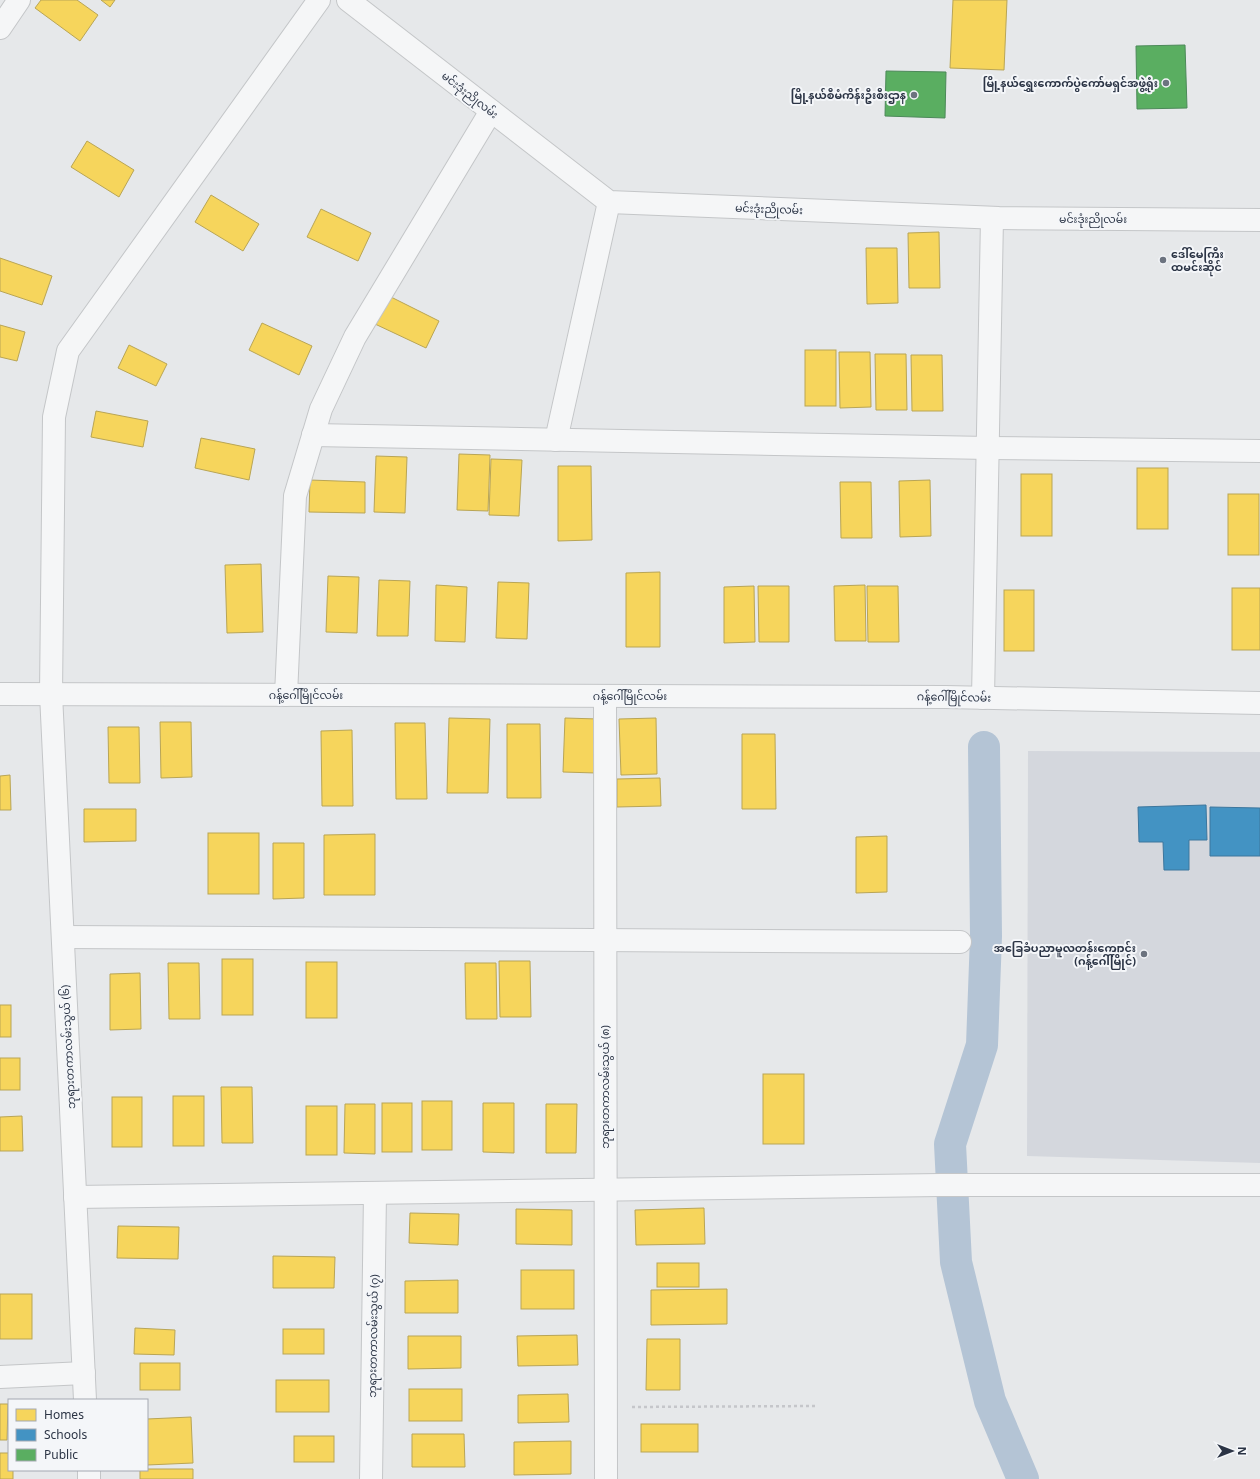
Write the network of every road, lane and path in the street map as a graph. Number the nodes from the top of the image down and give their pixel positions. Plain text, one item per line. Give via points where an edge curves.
1 (19, 0) edge
2 (319, 0) edge
3 (348, 0) edge
4 (0, 28) edge
5 (491, 111) junction
6 (609, 202) junction
7 (992, 218) junction
8 (1260, 220) edge
9 (313, 436) junction
10 (556, 440) junction
11 (988, 448) junction
12 (1260, 451) edge
13 (0, 694) edge
14 (51, 694) junction
15 (286, 695) junction
16 (605, 696) junction
17 (980, 698) junction
18 (1260, 703) edge
19 (63, 937) junction
20 (605, 940) junction
21 (960, 942) dead end
22 (1260, 1185) edge
23 (605, 1190) junction
24 (375, 1193) junction
25 (75, 1197) junction
26 (84, 1373) junction
27 (0, 1377) edge
28 (85, 1399) edge
29 (817, 1406) dead end
30 (606, 1407) junction
31 (371, 1479) edge
32 (606, 1479) edge

1 - 4 street
2 - 14 street, ဘုရားတကာလမ်းသွယ် (၆) via 68,351 54,417
3 - 5 street, မင်းဒုံးညိုလမ်း
5 - 6 street, မင်းဒုံးညိုလမ်း
5 - 9 street via 355,337 321,409
6 - 7 street, မင်းဒုံးညိုလမ်း
6 - 10 street
7 - 8 street, မင်းဒုံးညိုလမ်း
7 - 11 street
9 - 10 street
9 - 15 street via 295,496
10 - 11 street
11 - 12 street
11 - 17 street
13 - 14 street, ဂန့်ဂေါ်မြိုင်လမ်း
14 - 15 street, ဂန့်ဂေါ်မြိုင်လမ်း
14 - 19 street, ဘုရားတကာလမ်းသွယ် (၆)
15 - 16 street, ဂန့်ဂေါ်မြိုင်လမ်း
16 - 17 street, ဂန့်ဂေါ်မြိုင်လမ်း
16 - 20 street, ဘုရားတကာလမ်းသွယ် (၈)
17 - 18 street, ဂန့်ဂေါ်မြိုင်လမ်း
19 - 20 street
19 - 25 street, ဘုရားတကာလမ်းသွယ် (၆)
20 - 21 street
20 - 23 street, ဘုရားတကာလမ်းသွယ် (၈)
22 - 23 street
23 - 24 street
23 - 30 street, ဘုရားတကာလမ်းသွယ် (၈)
24 - 25 street
24 - 31 street, ဘုရားတကာလမ်းသွယ် (၇)
25 - 26 street, ဘုရားတကာလမ်းသွယ် (၆)
26 - 27 street
26 - 28 street, ဘုရားတကာလမ်းသွယ် (၆)
29 - 30 path
30 - 32 street, ဘုရားတကာလမ်းသွယ် (၈)

